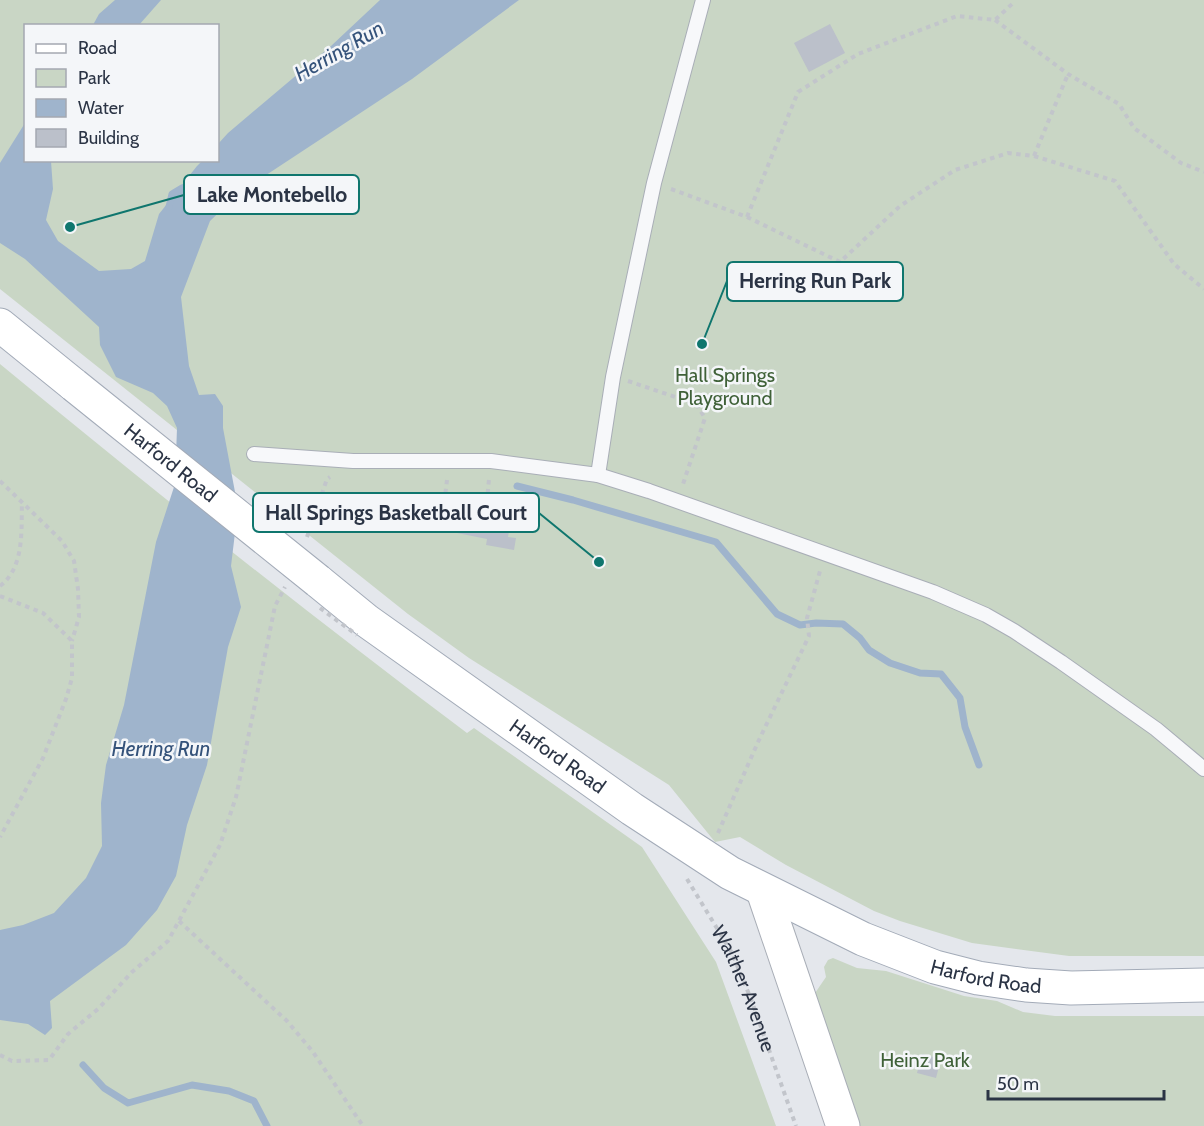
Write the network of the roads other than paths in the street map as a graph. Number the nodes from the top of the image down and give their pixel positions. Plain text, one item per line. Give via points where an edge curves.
1 (703, 0) edge
2 (0, 325) edge
3 (254, 454) dead end
4 (598, 475) junction
5 (1204, 769) edge
6 (763, 891) junction
7 (1204, 986) edge
8 (843, 1126) edge

1 - 4 lane via 654,183 613,377
2 - 6 main road, Harford Road, bridge via 367,621 632,809 694,864
3 - 4 lane via 352,461 491,461
4 - 5 lane via 962,603 1014,631 1156,729
6 - 7 main road, Harford Road via 912,960 978,978 1071,988
6 - 8 main road

